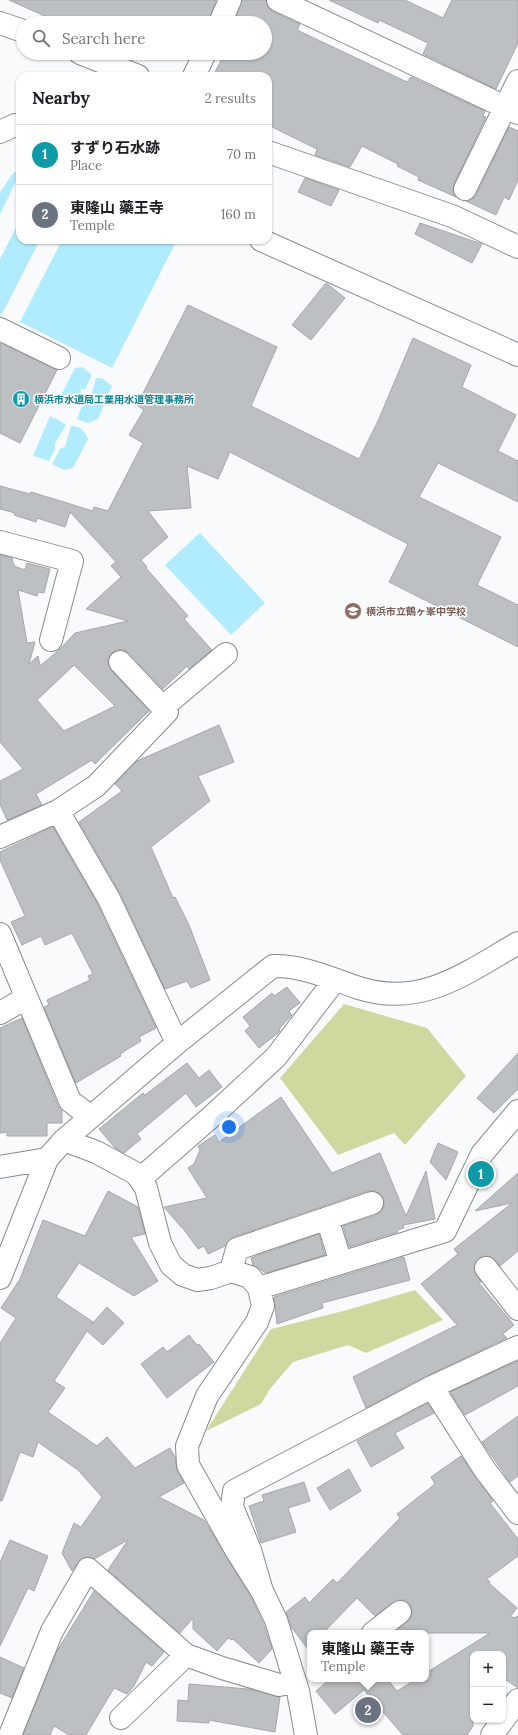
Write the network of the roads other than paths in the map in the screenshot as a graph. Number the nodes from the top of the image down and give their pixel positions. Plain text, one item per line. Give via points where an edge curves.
1 (230, 0) edge
2 (278, 0) edge
3 (223, 16) edge
4 (0, 22) edge
5 (16, 28) edge
6 (98, 60) edge
7 (202, 60) edge
8 (128, 72) edge
9 (196, 72) edge
10 (518, 80) edge
11 (511, 110) edge
12 (16, 125) edge
13 (0, 132) edge
14 (272, 153) edge
15 (458, 203) junction
16 (270, 244) edge
17 (518, 247) edge
18 (0, 329) edge
19 (518, 355) edge
20 (59, 358) dead end
21 (0, 542) edge
22 (51, 640) dead end
23 (226, 654) dead end
24 (120, 662) dead end
25 (163, 707) junction
26 (58, 811) junction
27 (0, 837) edge
28 (0, 934) edge
29 (518, 943) edge
30 (335, 980) junction
31 (26, 998) junction
32 (0, 1013) edge
33 (177, 1043) junction
34 (518, 1111) edge
35 (91, 1116) junction
36 (64, 1140) junction
37 (48, 1159) junction
38 (0, 1167) edge
39 (140, 1179) junction
40 (372, 1203) dead end
41 (327, 1218) junction
42 (341, 1263) junction
43 (486, 1268) dead end
44 (231, 1271) junction
45 (0, 1278) edge
46 (259, 1288) junction
47 (518, 1310) edge
48 (518, 1347) edge
49 (432, 1387) junction
50 (518, 1513) edge
51 (262, 1591) junction
52 (400, 1612) dead end
53 (377, 1630) edge
54 (186, 1655) junction
55 (303, 1684) edge
56 (518, 1700) edge
57 (121, 1718) dead end
58 (10, 1735) edge
59 (306, 1735) edge
60 (492, 1735) edge

1 - 3 street
2 - 11 street
4 - 5 street
6 - 8 street
7 - 9 street
10 - 11 street
11 - 15 street
12 - 13 street
14 - 15 street
15 - 17 street
16 - 19 street
18 - 20 street
21 - 22 street via 72,561
23 - 25 street
24 - 25 street
25 - 26 street via 167,712 120,763 96,786
26 - 27 street
26 - 33 street via 109,899
28 - 31 street
29 - 30 street via 445,985 411,994 369,991
30 - 33 street via 289,966 273,966
30 - 39 street via 276,1056
31 - 32 street
31 - 35 street via 70,1101
33 - 35 street
34 - 42 street via 482,1154 445,1231
35 - 36 street
36 - 37 street
36 - 39 street via 96,1152
37 - 38 street
37 - 45 street
39 - 44 street via 146,1188 160,1243 171,1265 183,1275 197,1280
40 - 41 street
41 - 42 street
41 - 44 street via 237,1249
42 - 46 street
43 - 47 street
44 - 46 street via 250,1276
46 - 51 street via 263,1306 257,1322 207,1396 187,1446 188,1465
48 - 49 street
49 - 50 street via 485,1470
49 - 51 street via 234,1492 232,1507 250,1550
51 - 55 street
52 - 53 street
54 - 55 street via 279,1685
54 - 57 street
54 - 58 street via 88,1569 52,1631
55 - 59 street
56 - 60 street

